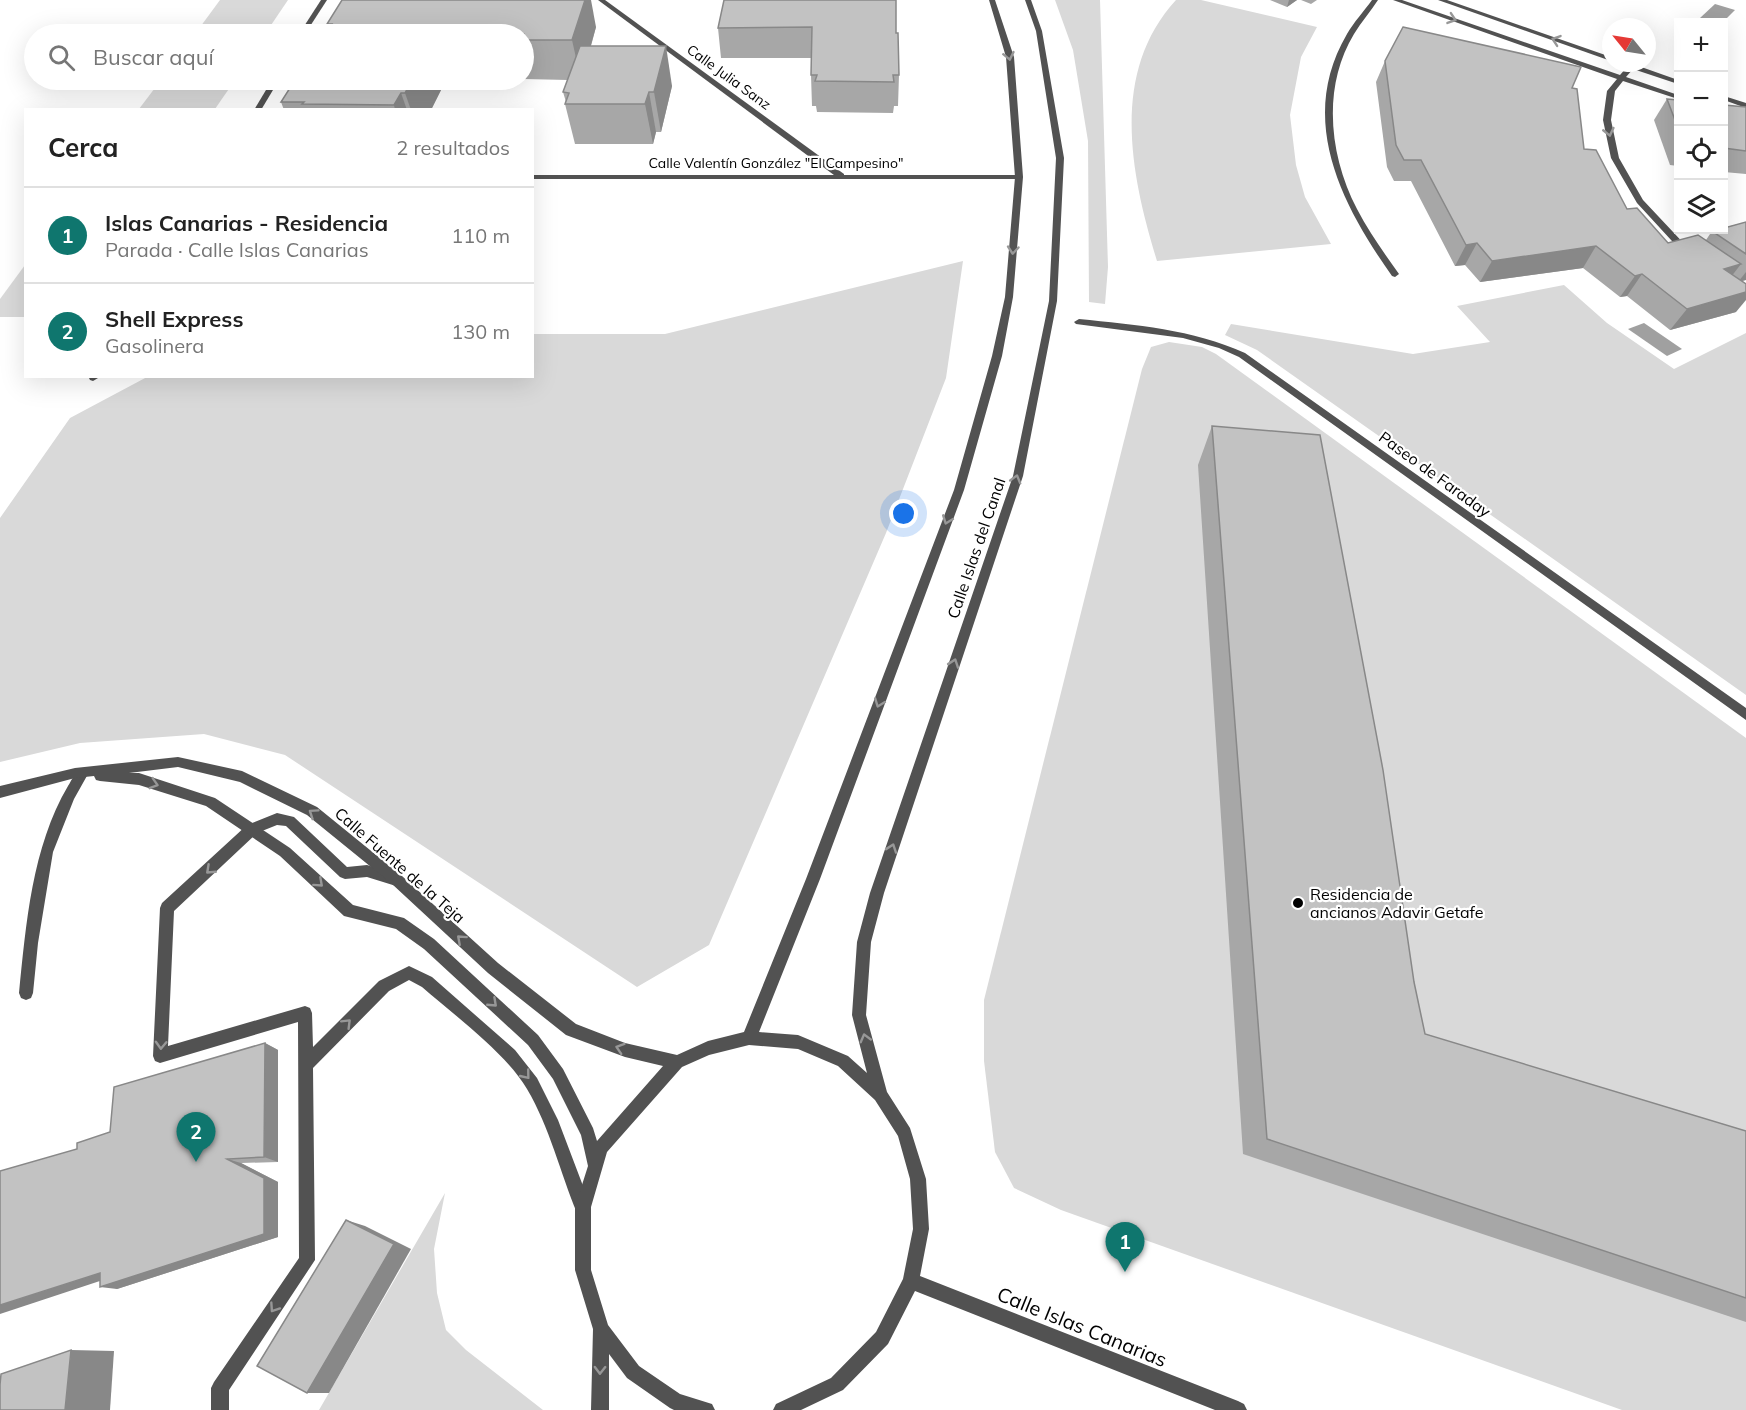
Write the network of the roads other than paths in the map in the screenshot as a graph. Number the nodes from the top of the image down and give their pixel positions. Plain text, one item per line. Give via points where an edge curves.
1 (324, 0) edge
2 (601, 0) edge
3 (992, 0) edge
4 (1028, 0) edge
5 (1375, 0) edge
6 (1396, 0) edge
7 (1441, 0) edge
8 (309, 24) edge
9 (1602, 56) edge
10 (1625, 72) edge
11 (1649, 72) edge
12 (1620, 77) junction
13 (1674, 81) edge
14 (269, 90) edge
15 (1674, 96) edge
16 (1728, 99) edge
17 (1746, 106) edge
18 (258, 108) edge
19 (841, 176) junction
20 (534, 177) edge
21 (1019, 177) junction
22 (1692, 255) edge
23 (1395, 274) dead end
24 (1079, 322) dead end
25 (1746, 715) edge
26 (79, 774) junction
27 (0, 792) edge
28 (252, 830) junction
29 (397, 880) junction
30 (26, 993) dead end
31 (749, 1038) junction
32 (677, 1062) junction
33 (306, 1065) junction
34 (880, 1095) junction
35 (595, 1167) junction
36 (584, 1207) junction
37 (911, 1281) junction
38 (601, 1329) junction
39 (220, 1410) edge
40 (600, 1410) edge
41 (706, 1410) edge
42 (782, 1410) edge
43 (1238, 1410) edge

1 - 8 street
2 - 19 street, Calle Julia Sanz
3 -> 21 street via 1010,57
34 -> 4 street, Calle Islas del Canal via 859,1015 864,942 877,893 1018,476 1053,301 1060,158 1039,31
5 - 23 street via 1357,21 1337,59 1327,109 1328,130 1342,185 1364,231
6 -> 12 street
9 -> 7 street
10 - 12 street
11 - 13 street
12 - 15 street
12 -> 22 street via 1611,91 1607,120 1615,158 1640,201
14 - 18 street
16 - 17 street
19 - 20 street, Calle Valentín González "El Campesino"
19 - 21 street, Calle Valentín González "El Campesino"
21 -> 31 street via 1009,297 997,356 959,490
24 - 25 street, Paseo de Faraday via 1195,336 1242,355
26 - 27 street, Calle Fuente de la Teja
26 -> 28 street, Calle Fuente de la Teja via 139,779 210,802
29 -> 26 street, Calle Fuente de la Teja via 312,812 242,777 178,762
26 - 30 street via 46,852
28 - 29 street via 277,819 289,821 345,873 368,871
28 -> 33 street via 167,908 160,1056 305,1013
28 -> 35 street, Calle Fuente de la Teja via 285,852 349,910 399,923 429,944 533,1040 558,1074 588,1133
32 -> 29 street, Calle Fuente de la Teja via 625,1050 571,1030 493,968
31 - 32 street via 708,1048
31 - 34 street via 798,1042 843,1061
32 - 35 street via 601,1148
33 -> 36 street via 384,986 410,973 427,982 510,1055 532,1083 553,1125
33 -> 39 street via 307,1260 220,1388
34 - 37 street via 905,1133 918,1179 921,1229
35 - 36 street
36 - 38 street via 584,1270
37 - 42 street via 882,1338 837,1384
37 - 43 street, Calle Islas Canarias
38 -> 40 street
38 - 41 street via 633,1372 676,1402

